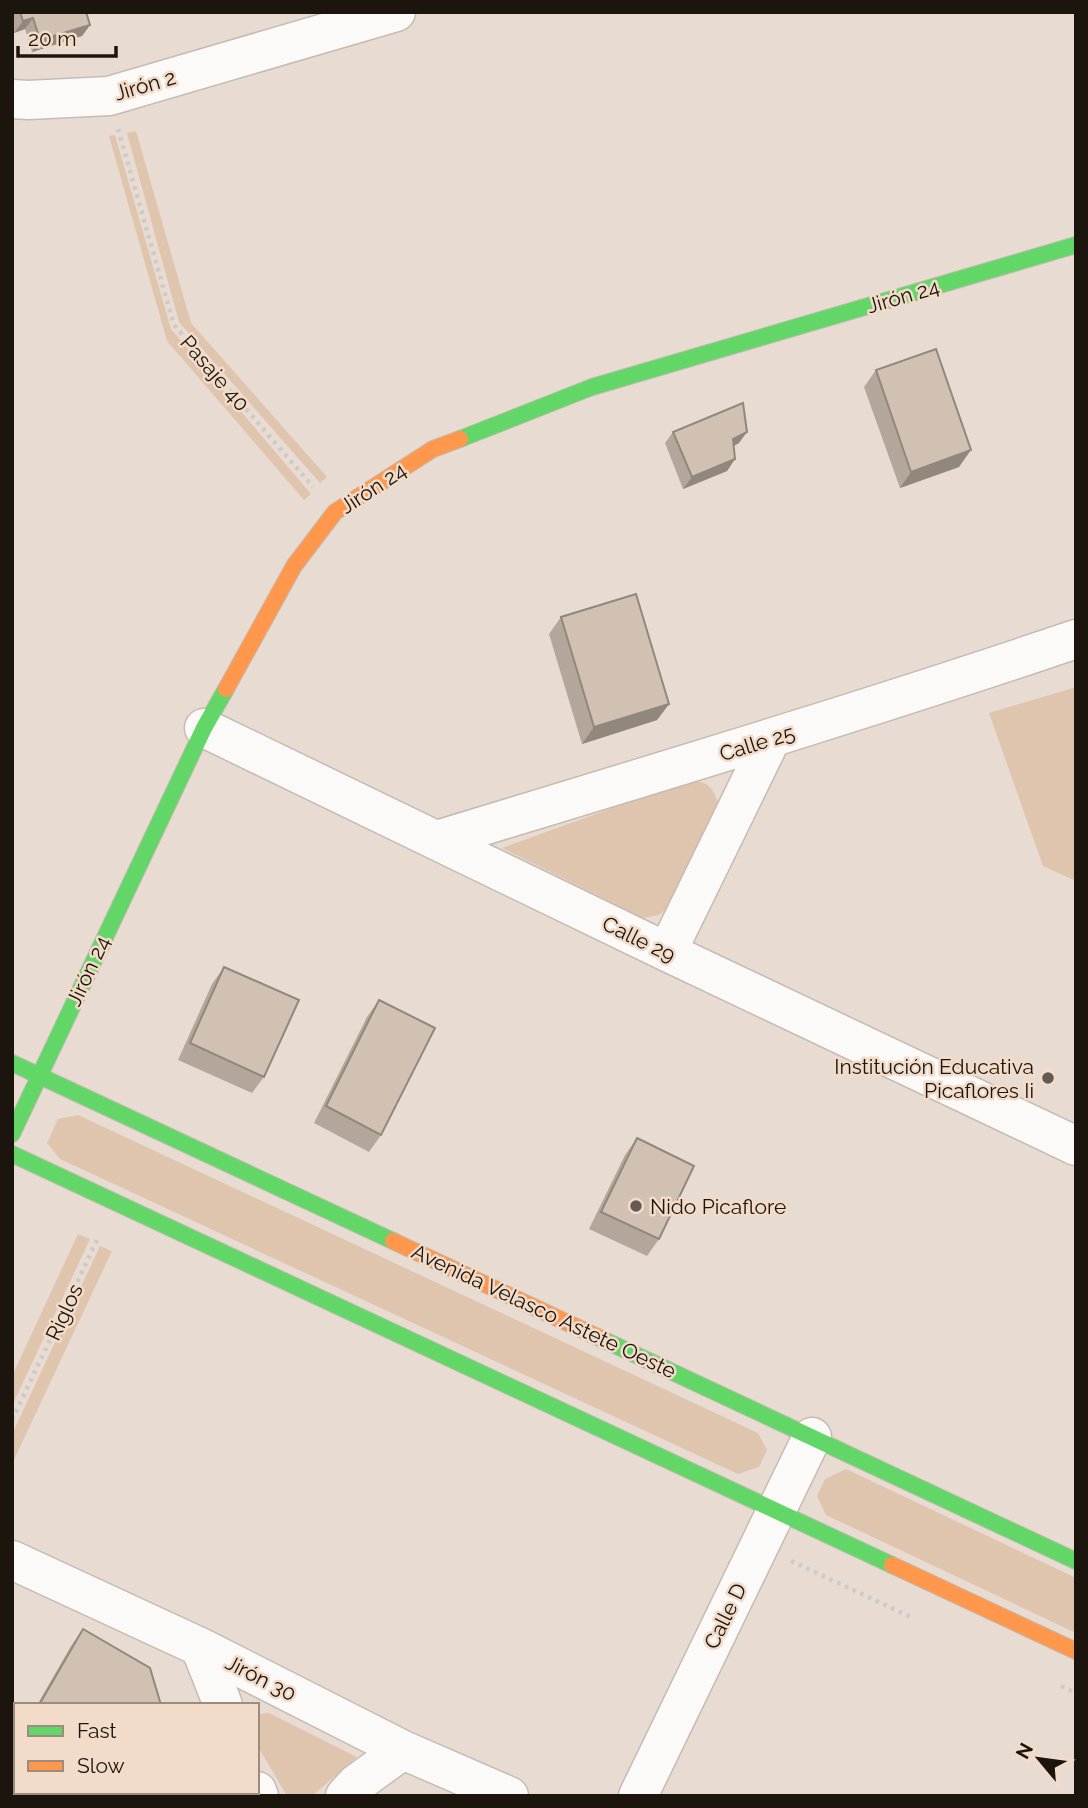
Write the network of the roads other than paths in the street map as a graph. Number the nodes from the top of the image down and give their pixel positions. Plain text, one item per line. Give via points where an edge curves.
1 (396, 12) edge
2 (12, 99) edge
3 (1076, 246) edge
4 (1076, 639) edge
5 (204, 728) junction
6 (771, 739) junction
7 (436, 840) junction
8 (667, 953) junction
9 (12, 1063) edge
10 (39, 1075) junction
11 (12, 1134) edge
12 (1076, 1146) edge
13 (12, 1154) edge
14 (812, 1437) junction
15 (775, 1511) junction
16 (12, 1560) edge
17 (1076, 1560) edge
18 (200, 1647) junction
19 (1076, 1651) edge
20 (222, 1703) edge
21 (403, 1750) junction
22 (345, 1796) edge
23 (509, 1796) edge
24 (638, 1796) edge

1 - 2 street, Jirón 2 via 109,96
3 - 5 street, Jirón 24 via 592,387 433,449 335,512 294,566
4 - 6 street, Calle 25
5 - 7 street, Calle 29
5 - 10 street, Jirón 24
6 - 7 street, Calle 25
6 - 8 street
7 - 8 street, Calle 29
8 - 12 street, Calle 29
9 - 10 street, Avenida Velasco Astete Oeste
10 - 11 street, Jirón 24
10 - 14 street, Avenida Velasco Astete Oeste
13 - 15 street
14 - 15 street, Calle D
14 - 17 street, Avenida Velasco Astete Oeste
15 - 19 street
15 - 24 street, Calle D
16 - 18 street, Jirón 30
18 - 20 street
18 - 21 street, Jirón 30
21 - 22 street
21 - 23 street, Jirón 30

